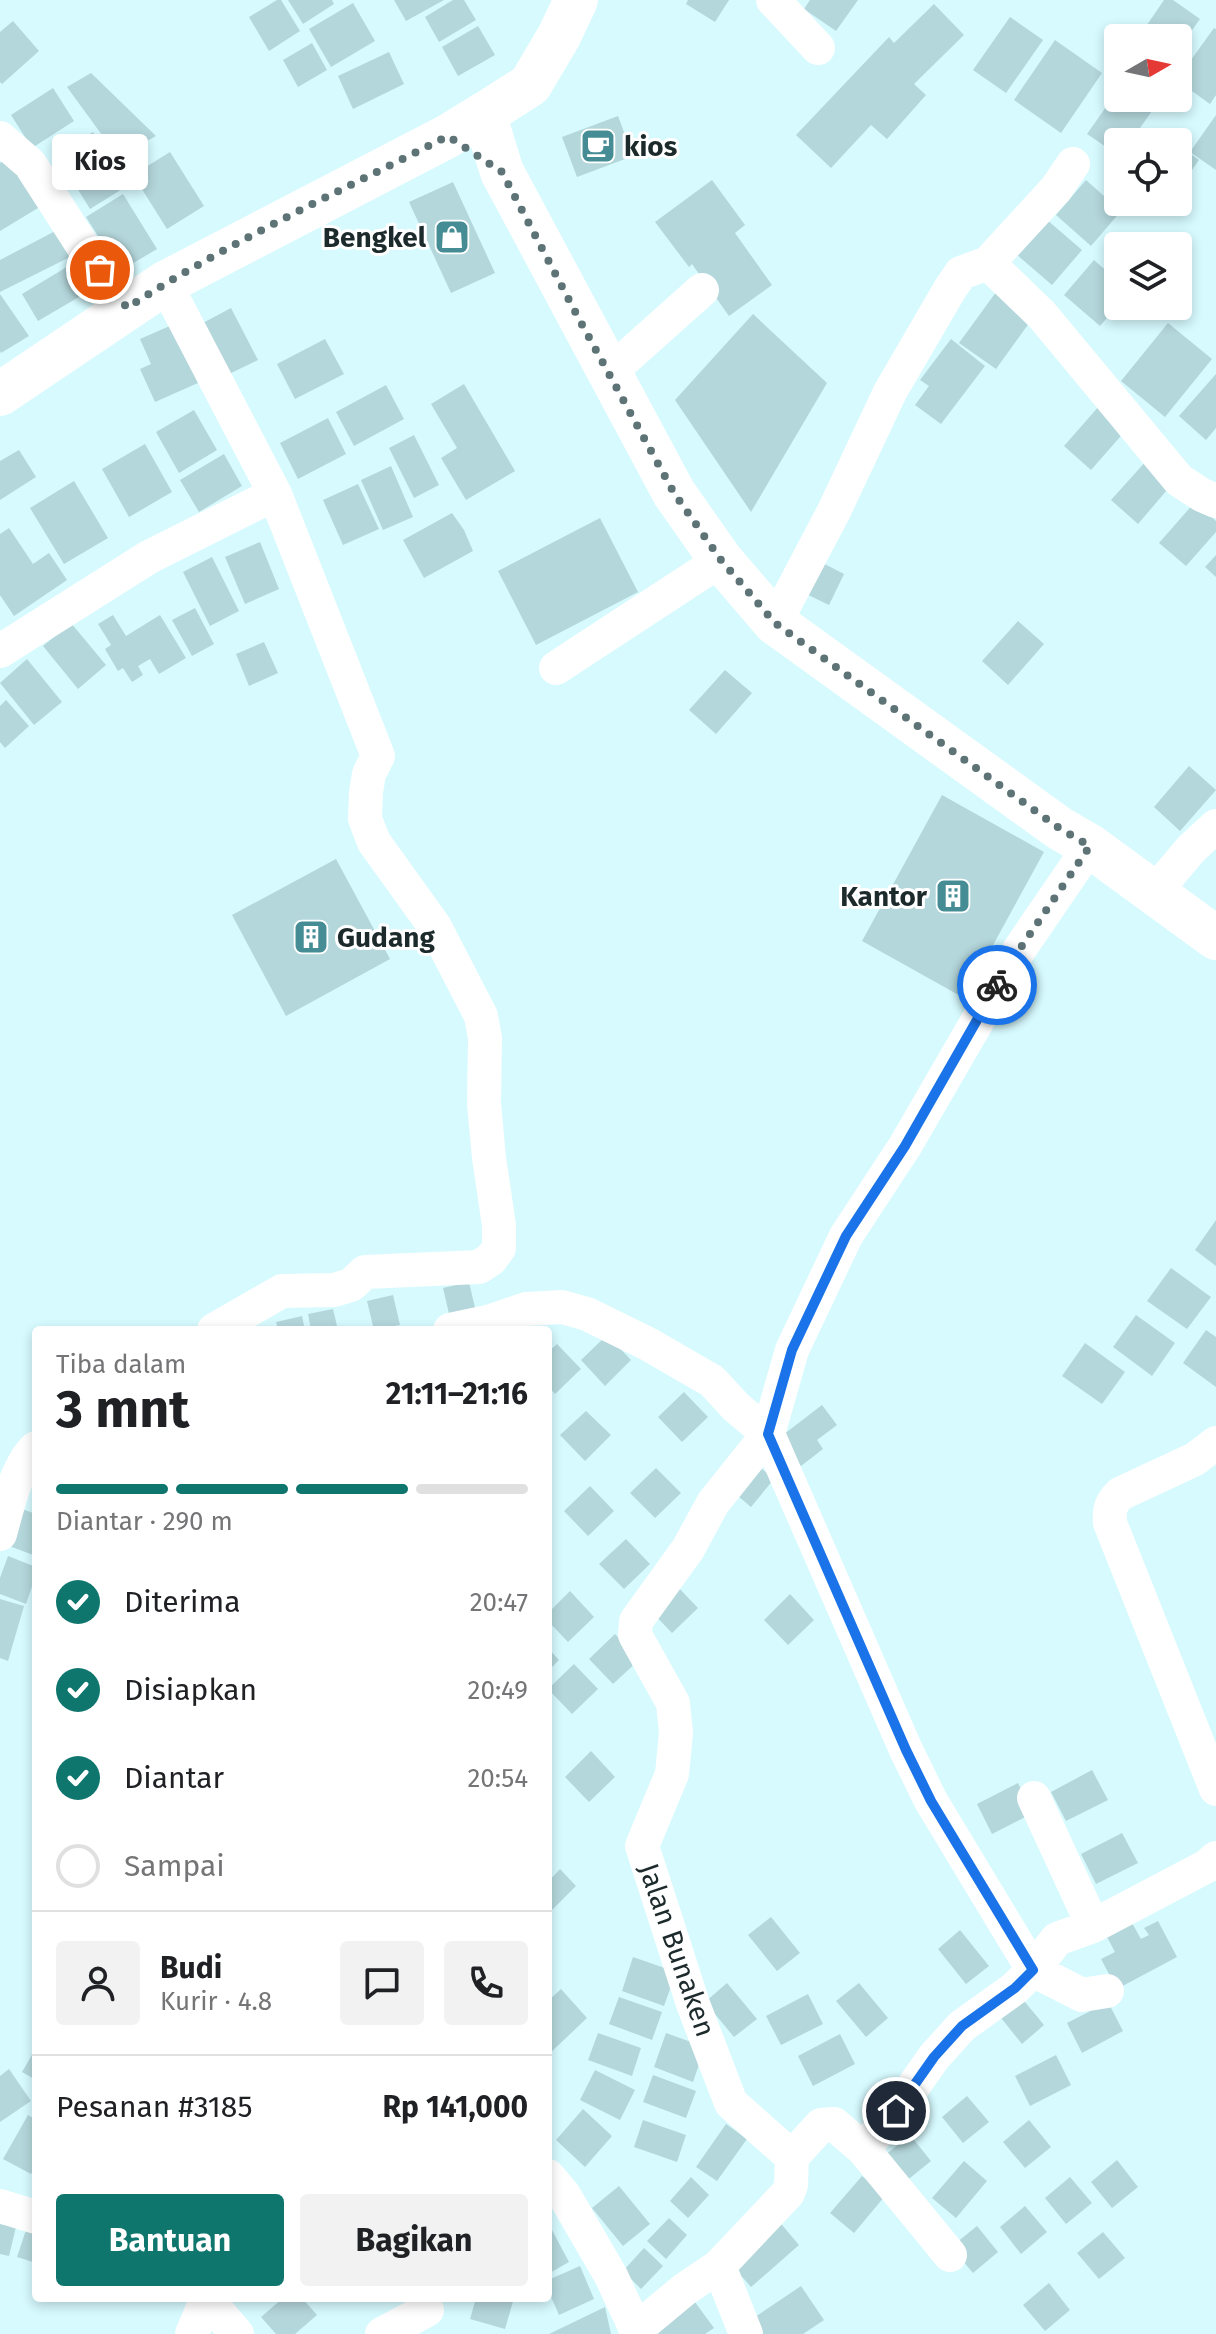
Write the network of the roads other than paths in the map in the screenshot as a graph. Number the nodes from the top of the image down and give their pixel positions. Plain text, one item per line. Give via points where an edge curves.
1 (576, 0) edge
2 (773, 0) edge
3 (818, 48) dead end
4 (466, 125) junction
5 (0, 138) edge
6 (1073, 164) dead end
7 (988, 263) junction
8 (165, 283) junction
9 (702, 290) dead end
10 (127, 308) junction
11 (609, 373) junction
12 (0, 394) edge
13 (275, 494) junction
14 (1216, 501) edge
15 (721, 560) junction
16 (775, 623) junction
17 (0, 651) edge
18 (556, 668) dead end
19 (1216, 826) edge
20 (1090, 846) junction
21 (1153, 894) junction
22 (1216, 938) edge
23 (221, 1326) edge
24 (488, 1326) edge
25 (768, 1434) junction
26 (1216, 1443) edge
27 (32, 1452) edge
28 (0, 1534) edge
29 (1216, 1789) edge
30 (1034, 1798) dead end
31 (1216, 1858) edge
32 (1093, 1926) junction
33 (1033, 1970) junction
34 (1107, 1991) dead end
35 (863, 2149) junction
36 (792, 2157) junction
37 (552, 2181) edge
38 (0, 2206) edge
39 (32, 2216) edge
40 (950, 2255) dead end
41 (719, 2266) junction
42 (205, 2302) edge
43 (210, 2302) edge
44 (427, 2310) dead end
45 (638, 2331) edge
46 (192, 2334) edge
47 (237, 2334) edge
48 (382, 2334) edge
49 (746, 2334) edge

1 - 4 main road via 530,85
2 - 3 street
4 - 8 main road
4 - 11 main road via 502,172
5 - 10 street via 30,164
6 - 7 street
7 - 14 street via 1042,315 1179,480
7 - 16 street via 961,273 943,301 890,392
8 - 10 main road
8 - 13 street
9 - 11 street
10 - 12 main road
11 - 15 main road via 674,493
13 - 17 street via 149,557
13 - 23 street via 378,756 366,792 365,819 374,842 435,927 481,1016 499,1248 479,1267 365,1272 351,1285 334,1290 282,1291
15 - 16 main road
15 - 18 street
16 - 20 main road
19 - 21 street
20 - 21 main road
20 - 25 street, Jalan Bunaken via 1015,956 905,1146 846,1236 792,1350
21 - 22 main road
24 - 25 street via 526,1309 562,1307 587,1314 712,1381
25 - 33 street via 912,1763
25 - 36 street, Jalan Bunaken via 713,1503 688,1549 636,1621 635,1635 673,1703 676,1733 672,1774 642,1846 731,2103
26 - 29 street via 1195,1459 1120,1494 1109,1512
27 - 28 street
30 - 32 street
31 - 32 street
32 - 33 street via 1057,1939
33 - 34 street via 1082,1995
33 - 35 street via 962,2026
35 - 36 street via 829,2123
35 - 40 street
36 - 41 street via 788,2193
37 - 45 street
38 - 39 street
41 - 45 street
41 - 49 street
42 - 46 street
43 - 47 street
44 - 48 street

